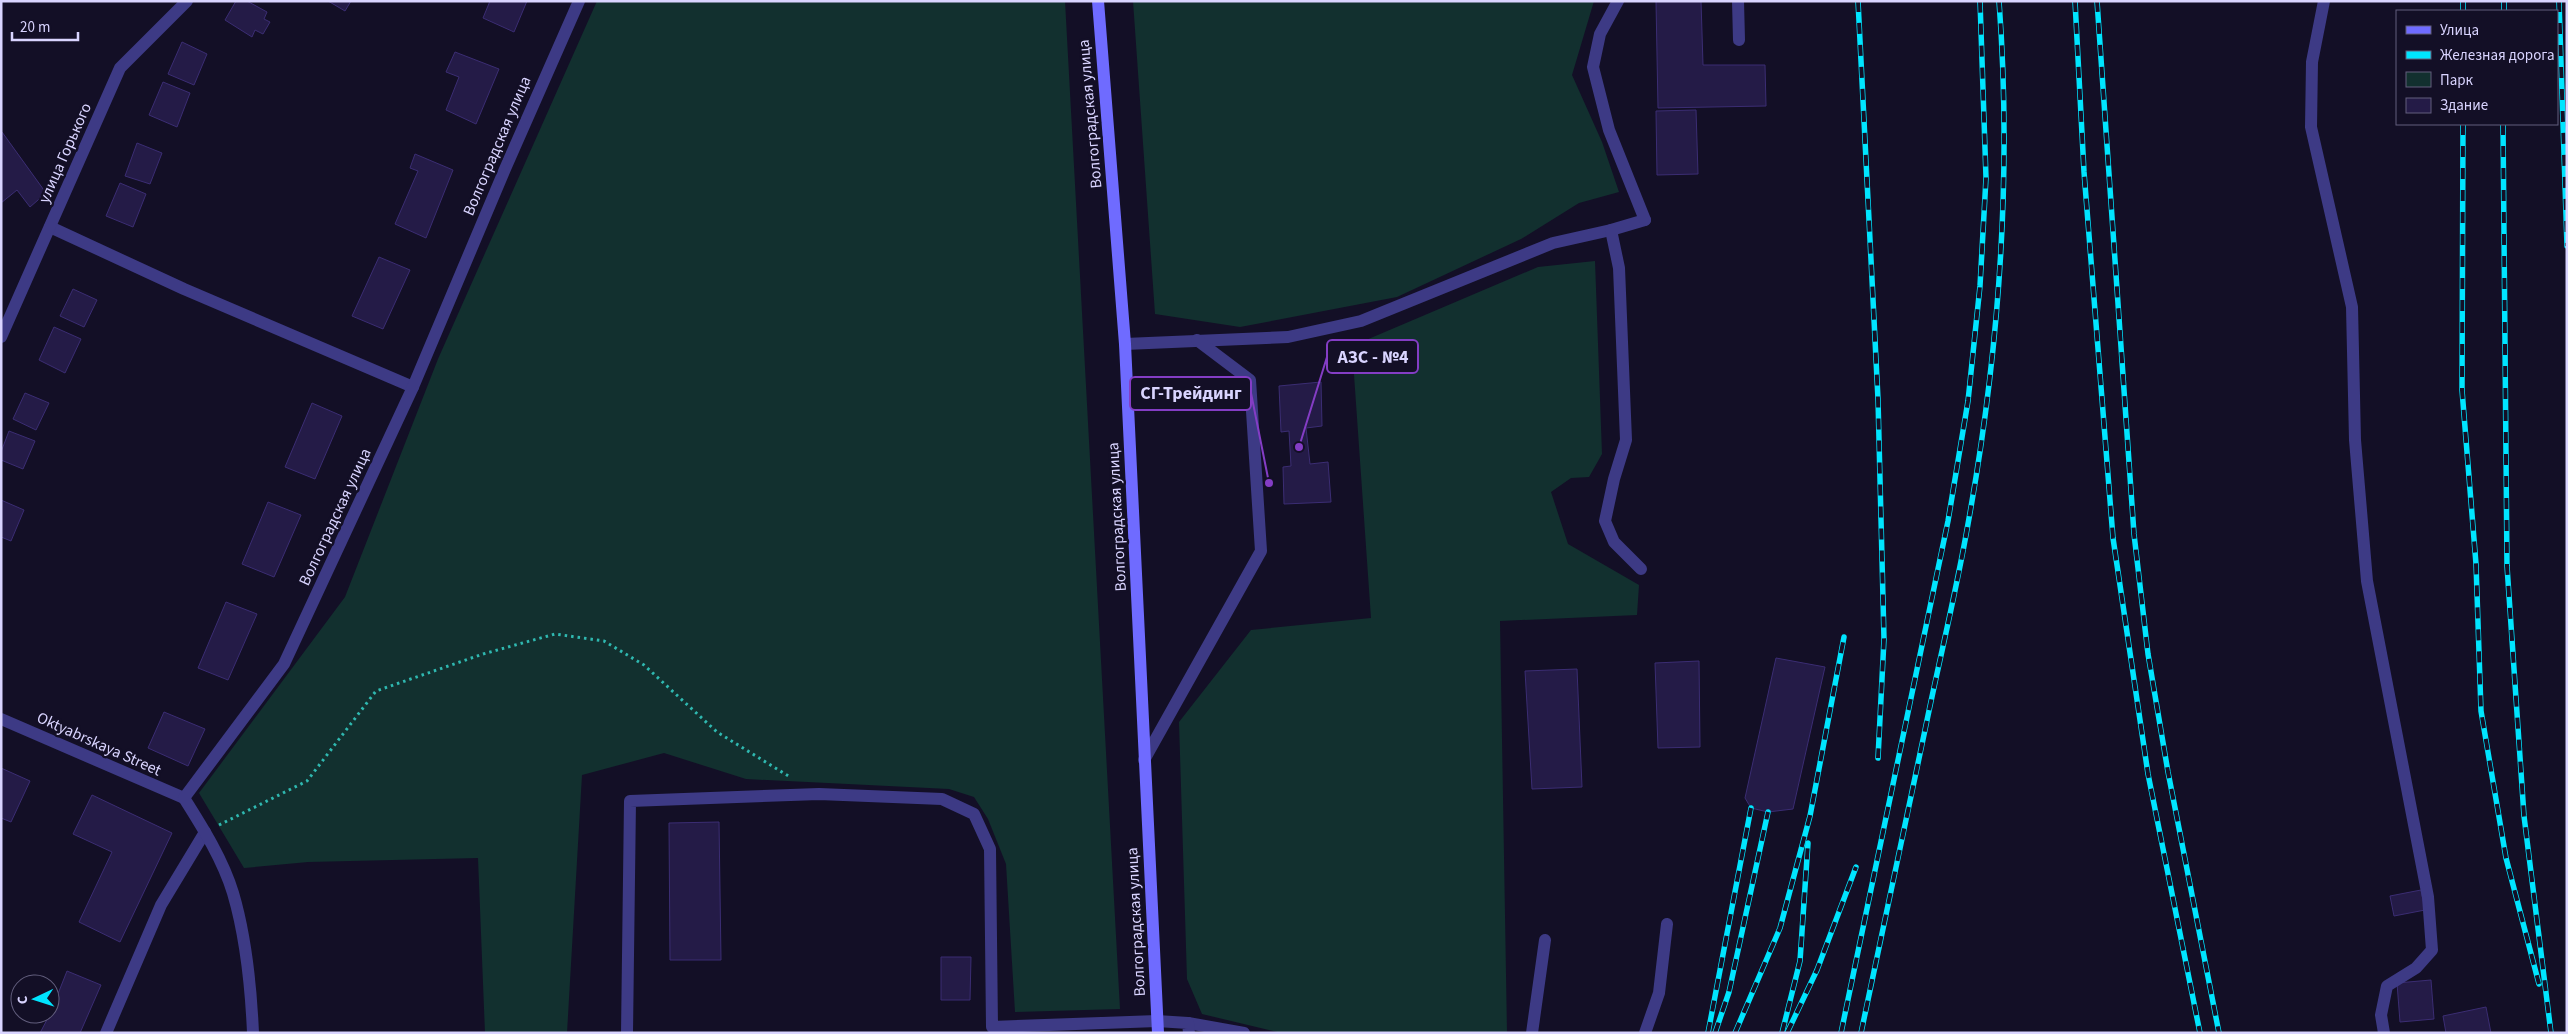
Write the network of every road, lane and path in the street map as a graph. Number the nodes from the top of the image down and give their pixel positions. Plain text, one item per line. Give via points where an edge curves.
1 (187, 1) edge
2 (579, 1) edge
3 (1098, 1) edge
4 (1618, 1) edge
5 (1738, 1) edge
6 (2324, 1) edge
7 (1739, 40) dead end
8 (50, 227) junction
9 (1611, 230) junction
10 (1, 337) edge
11 (1197, 340) junction
12 (1125, 344) junction
13 (413, 388) junction
14 (1641, 570) dead end
15 (1, 719) edge
16 (1144, 760) junction
17 (793, 779) dead end
18 (184, 798) junction
19 (206, 832) junction
20 (1667, 924) dead end
21 (1544, 940) dead end
22 (1158, 1027) edge
23 (1189, 1028) edge
24 (106, 1033) edge
25 (253, 1033) edge
26 (628, 1033) edge
27 (1244, 1033) edge
28 (1532, 1033) edge
29 (1645, 1033) edge
30 (2384, 1033) edge

1 - 8 street, улица Горького via 120,68
2 - 13 street, Волгоградская улица via 504,169
3 - 12 main road, Волгоградская улица
4 - 9 street via 1600,34 1594,67 1609,130 1645,220
5 - 7 street
6 - 30 street via 2312,62 2311,127 2352,307 2355,440 2367,581 2428,897 2432,950 2416,968 2387,986 2380,1014
8 - 10 street, улица Горького
8 - 13 street
9 - 11 street via 1553,243 1361,321 1288,337
9 - 14 street via 1619,268 1626,440 1605,521 1614,542
11 - 12 street
11 - 16 street via 1250,380 1261,550
12 - 16 main road, Волгоградская улица
13 - 18 street, Волгоградская улица via 284,664
15 - 18 street, Oktyabrskaya Street
16 - 22 main road, Волгоградская улица
17 - 19 path via 717,732 644,665 604,641 556,634 483,654 376,691 307,781
18 - 19 street
19 - 24 street via 161,905
19 - 25 street via 233,893 252,990
20 - 29 street via 1659,993
21 - 28 street
22 - 23 street
22 - 26 street via 992,1027 990,849 974,814 942,799 819,794 630,801
23 - 27 street

